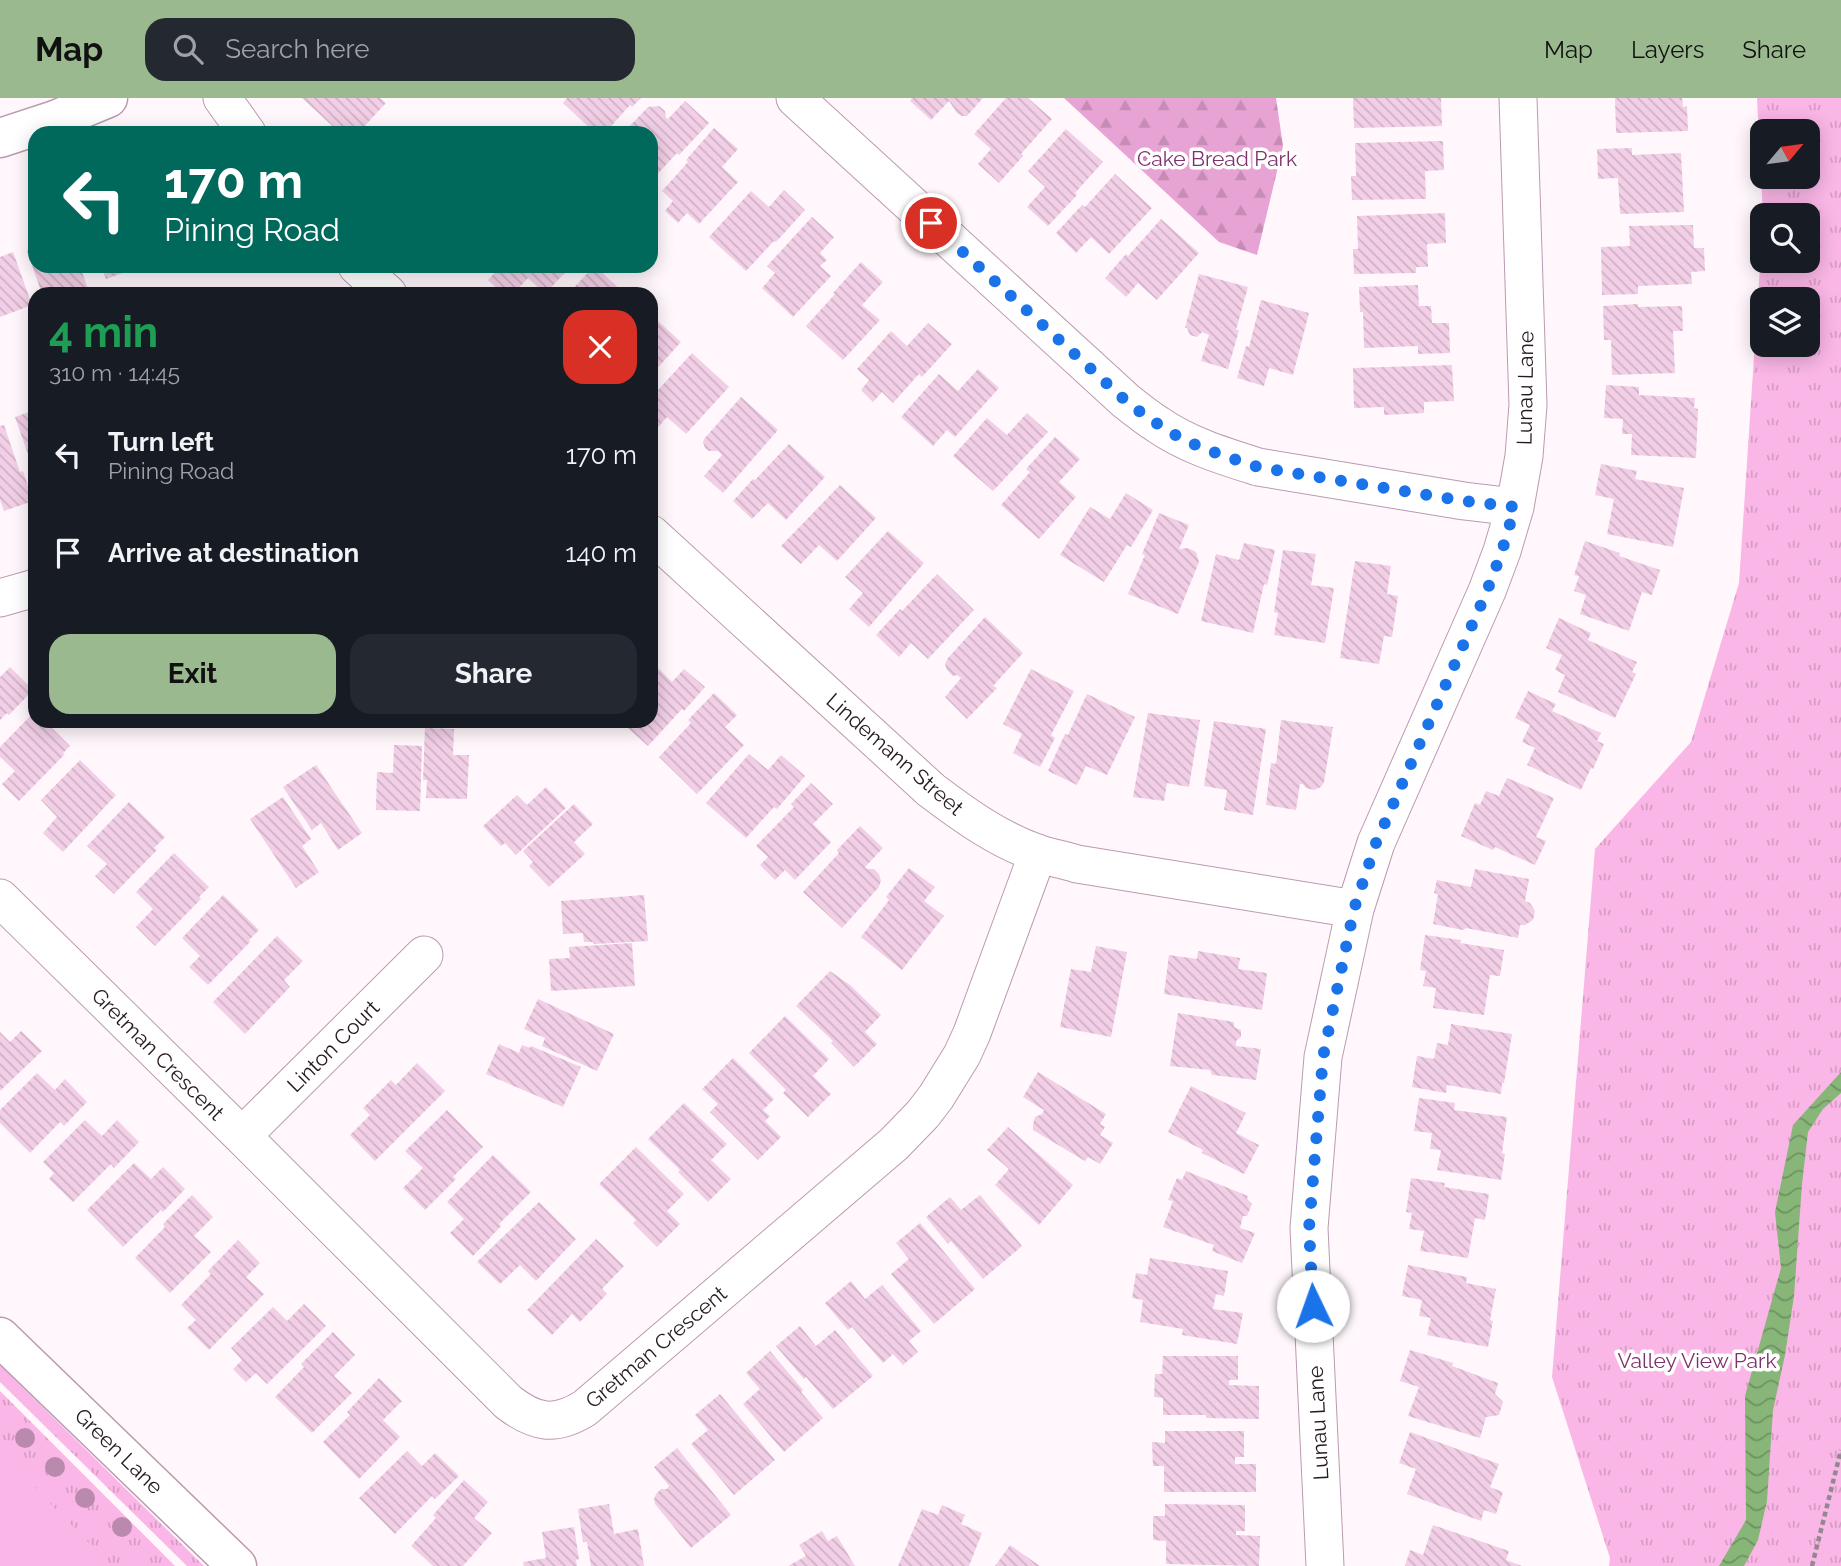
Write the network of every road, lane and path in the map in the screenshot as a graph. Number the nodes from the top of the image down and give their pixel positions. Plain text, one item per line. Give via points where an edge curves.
1 (108, 98) edge
2 (222, 98) edge
3 (795, 98) edge
4 (1518, 98) edge
5 (37, 126) edge
6 (242, 126) edge
7 (28, 129) edge
8 (0, 138) edge
9 (365, 273) edge
10 (380, 287) edge
11 (1515, 507) junction
12 (658, 540) edge
13 (28, 590) edge
14 (0, 598) edge
15 (1038, 853) junction
16 (0, 898) edge
17 (1354, 909) junction
18 (424, 955) dead end
19 (242, 1136) junction
20 (0, 1336) edge
21 (1841, 1450) edge
22 (237, 1566) edge
23 (1325, 1566) edge
24 (1811, 1566) edge

1 - 5 street
2 - 6 street
3 - 11 street via 1126,401 1159,426 1195,445 1258,467
4 - 11 street, Lunau Lane via 1528,405
7 - 8 street
9 - 10 street
11 - 17 street, Lunau Lane via 1487,591 1376,843
12 - 15 street, Lindemann Street via 931,790 1003,838
13 - 14 street
15 - 17 street, Lindemann Street via 1077,864
15 - 19 street, Gretman Crescent via 972,1033 923,1114 894,1144 575,1415 535,1419 508,1402
16 - 19 street, Gretman Crescent
17 - 23 street, Lunau Lane via 1323,1057 1309,1228
18 - 19 street, Linton Court
20 - 22 street, Green Lane
21 - 24 path

